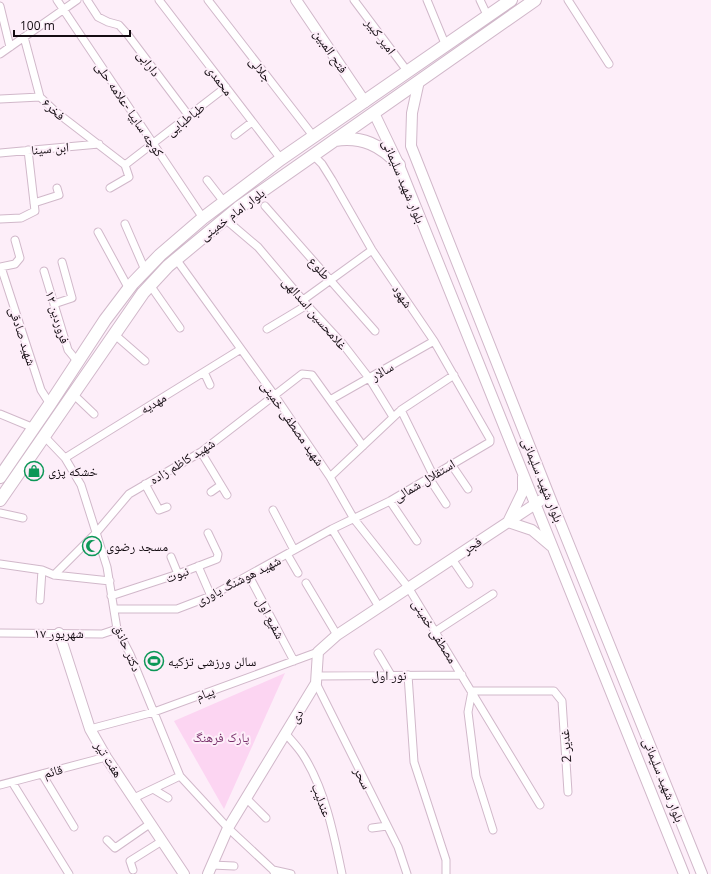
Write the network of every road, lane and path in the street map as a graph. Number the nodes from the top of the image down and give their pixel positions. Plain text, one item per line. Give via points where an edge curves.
1 (57, 0) edge
2 (76, 0) edge
3 (88, 0) edge
4 (159, 0) edge
5 (208, 0) edge
6 (296, 0) edge
7 (354, 0) edge
8 (427, 0) edge
9 (480, 0) edge
10 (511, 0) edge
11 (535, 0) edge
12 (568, 0) edge
13 (0, 6) edge
14 (63, 10) junction
15 (488, 17) junction
16 (24, 37) junction
17 (446, 46) junction
18 (10, 47) junction
19 (0, 54) edge
20 (609, 64) dead end
21 (408, 72) junction
22 (419, 81) junction
23 (226, 87) junction
24 (40, 97) junction
25 (0, 99) edge
26 (365, 102) junction
27 (374, 113) junction
28 (189, 116) junction
29 (252, 122) junction
30 (235, 135) dead end
31 (314, 137) junction
32 (332, 141) junction
33 (99, 144) junction
34 (153, 144) junction
35 (28, 150) junction
36 (0, 153) edge
37 (313, 155) junction
38 (281, 159) junction
39 (125, 165) junction
40 (399, 165) junction
41 (207, 180) dead end
42 (57, 188) dead end
43 (110, 188) dead end
44 (224, 202) junction
45 (265, 206) dead end
46 (34, 207) junction
47 (203, 218) junction
48 (0, 219) edge
49 (225, 219) junction
50 (125, 224) dead end
51 (98, 232) dead end
52 (15, 240) dead end
53 (372, 250) junction
54 (176, 259) junction
55 (62, 262) dead end
56 (0, 267) edge
57 (145, 270) junction
58 (44, 271) dead end
59 (330, 280) junction
60 (150, 285) junction
61 (129, 289) junction
62 (305, 303) junction
63 (54, 304) junction
64 (180, 328) dead end
65 (266, 329) dead end
66 (375, 330) dead end
67 (114, 334) junction
68 (434, 341) junction
69 (241, 349) junction
70 (78, 361) junction
71 (145, 362) dead end
72 (204, 372) junction
73 (454, 375) junction
74 (369, 378) junction
75 (210, 385) dead end
76 (73, 394) junction
77 (275, 396) junction
78 (330, 400) junction
79 (50, 404) junction
80 (401, 410) junction
81 (0, 414) edge
82 (94, 414) dead end
83 (393, 417) junction
84 (34, 428) junction
85 (44, 436) junction
86 (490, 439) joint
87 (363, 446) junction
88 (201, 452) junction
89 (65, 458) junction
90 (451, 464) junction
91 (522, 472) junction
92 (0, 476) edge
93 (431, 476) junction
94 (330, 477) junction
95 (145, 484) junction
96 (221, 485) junction
97 (468, 489) dead end
98 (211, 492) dead end
99 (227, 495) dead end
100 (549, 495) junction
101 (0, 500) edge
102 (390, 501) junction
103 (446, 504) dead end
104 (536, 504) junction
105 (167, 507) dead end
106 (273, 510) dead end
107 (0, 513) edge
108 (23, 518) dead end
109 (354, 519) junction
110 (508, 522) junction
111 (332, 529) junction
112 (96, 533) junction
113 (208, 533) dead end
114 (417, 541) dead end
115 (554, 548) junction
116 (294, 550) junction
117 (287, 554) junction
118 (171, 557) dead end
119 (452, 559) junction
120 (0, 564) edge
121 (198, 566) junction
122 (42, 570) junction
123 (298, 573) dead end
124 (178, 574) junction
125 (54, 575) junction
126 (249, 576) junction
127 (110, 582) junction
128 (306, 583) dead end
129 (470, 584) dead end
130 (408, 587) junction
131 (493, 594) dead end
132 (111, 596) junction
133 (211, 596) junction
134 (40, 600) dead end
135 (379, 607) junction
136 (114, 609) junction
137 (117, 629) junction
138 (436, 631) junction
139 (0, 633) edge
140 (59, 633) junction
141 (337, 635) junction
142 (318, 652) junction
143 (378, 653) dead end
144 (294, 661) junction
145 (391, 675) junction
146 (408, 675) junction
147 (462, 675) junction
148 (316, 679) junction
149 (472, 691) junction
150 (154, 712) junction
151 (90, 729) junction
152 (285, 733) junction
153 (106, 757) junction
154 (42, 774) junction
155 (180, 776) junction
156 (12, 782) junction
157 (0, 785) edge
158 (152, 789) junction
159 (568, 792) dead end
160 (134, 798) junction
161 (168, 798) dead end
162 (246, 798) junction
163 (540, 805) dead end
164 (266, 818) dead end
165 (151, 824) junction
166 (387, 826) junction
167 (74, 827) dead end
168 (228, 828) junction
169 (372, 828) dead end
170 (493, 830) dead end
171 (107, 840) dead end
172 (162, 841) junction
173 (234, 866) dead end
174 (133, 870) dead end
175 (210, 870) edge
176 (274, 872) edge
177 (180, 873) edge
178 (70, 874) edge
179 (291, 874) edge
180 (342, 874) edge
181 (407, 874) edge
182 (446, 874) edge
183 (684, 874) edge
184 (702, 874) edge

1 - 14 street, کوچه سایپا -علامه حلی
2 - 14 street
3 - 28 street, دارابی via 98,16 119,25 128,35
4 - 23 street, محمدی
5 - 31 street, جلالی
6 - 26 main road, فتح المبین
7 - 21 street, امیر کبیر
8 - 17 street
9 - 15 street
10 - 15 main road, بلوار امام خمینی
11 - 22 main road, بلوار امام خمینی
12 - 20 street
13 - 18 street
14 - 16 street
14 - 34 street, کوچه سایپا -علامه حلی
15 - 17 main road, بلوار امام خمینی
16 - 18 street
16 - 24 street, فخر۶
17 - 21 main road, بلوار امام خمینی
18 - 19 street
21 - 26 main road, بلوار امام خمینی
22 - 27 main road, بلوار امام خمینی
22 - 100 main road, بلوار شهید سلیمانی via 412,113 411,146
23 - 28 street, طباطبایی
23 - 29 street, محمدی
24 - 25 street
24 - 33 street, فخر۶
26 - 27 main road
26 - 31 main road, بلوار امام خمینی
27 - 32 main road, بلوار امام خمینی
27 - 40 main road, بلوار شهید سلیمانی
28 - 34 street, طباطبایی
29 - 30 street
29 - 38 street, محمدی
31 - 38 main road, بلوار امام خمینی
32 - 37 main road, بلوار امام خمینی
32 - 40 main road via 347,138 376,145 389,153
33 - 35 street, ابن سینا
33 - 39 street, فخر۶
34 - 39 street, طباطبایی
34 - 47 street, کوچه سایپا -علامه حلی
35 - 36 street, ابن سینا
35 - 46 street
37 - 49 main road, بلوار امام خمینی
37 - 53 street, شهود via 332,180
38 - 44 main road, بلوار امام خمینی
39 - 43 street via 129,176
40 - 91 main road, بلوار شهید سلیمانی
41 - 44 street
42 - 46 street via 59,195
44 - 47 main road, بلوار امام خمینی
45 - 59 street, طلوع
46 - 48 street via 21,218
47 - 57 main road, بلوار امام خمینی
49 - 54 main road, بلوار امام خمینی
49 - 62 street, غلامحسین اسدالهی via 258,247
50 - 57 street
51 - 61 street
52 - 56 street via 20,258 15,264
53 - 59 street
53 - 68 street, شهود
54 - 60 main road, بلوار امام خمینی
54 - 69 street, شهید مصطفی خمینی
55 - 63 street via 72,298
56 - 79 street, شهید صادقی via 41,390
57 - 61 main road, بلوار امام خمینی
58 - 63 street, ۱۲ فروردین
59 - 62 street
59 - 66 street, طلوع
60 - 64 street
60 - 67 main road, بلوار امام خمینی
61 - 70 main road, بلوار امام خمینی
62 - 65 street
62 - 74 street, غلامحسین اسدالهی via 342,342
63 - 70 street, ۱۲ فروردین via 68,350
67 - 71 street
67 - 76 main road, بلوار امام خمینی
68 - 73 street, شهود
68 - 74 street, سالار
69 - 72 street, مهدیه
69 - 77 street, شهید مصطفی خمینی
70 - 79 main road, بلوار امام خمینی
72 - 75 street
72 - 89 street, مهدیه
73 - 80 street
73 - 86 street, شهود
74 - 78 street, سالار
74 - 83 street, غلامحسین اسدالهی
76 - 82 street
76 - 85 main road, بلوار امام خمینی
77 - 78 street, شهید کاظم زاده via 302,374 312,375
77 - 88 street, شهید کاظم زاده
77 - 94 street, شهید مصطفی خمینی
78 - 87 street, شهید کاظم زاده
79 - 84 main road, بلوار امام خمینی
80 - 83 street
80 - 93 street
81 - 84 street
83 - 87 street
84 - 92 main road, بلوار امام خمینی
85 - 89 street, دکتر حاذق
85 - 101 main road, بلوار امام خمینی
86 - 90 street, استقلال شمالی via 488,445
87 - 94 street
88 - 95 street, شهید کاظم زاده
88 - 96 street
89 - 112 street, دکتر حاذق via 81,485
90 - 93 street, استقلال شمالی
90 - 97 street
91 - 104 main road, بلوار شهید سلیمانی
91 - 110 main road via 523,491
93 - 102 street, استقلال شمالی
93 - 103 street
94 - 109 street, شهید مصطفی خمینی
95 - 105 street via 159,510
95 - 112 street, شهید کاظم زاده via 129,494
96 - 98 street
96 - 99 street
100 - 104 main road, فجر
100 - 184 main road, بلوار شهید سلیمانی
102 - 109 street, استقلال شمالی
102 - 114 street
104 - 110 main road, فجر
104 - 115 main road, بلوار شهید سلیمانی
106 - 116 street
107 - 108 street
109 - 111 street, شهید هوشنگ یاوری
109 - 130 street, شهید مصطفی خمینی
110 - 115 main road via 532,530
110 - 119 main road, فجر
111 - 116 street, شهید هوشنگ یاوری
111 - 135 street
112 - 125 street
112 - 127 street, دکتر حاذق
113 - 121 street, نبوت via 218,556 217,559
115 - 183 main road, بلوار شهید سلیمانی
116 - 117 street, شهید هوشنگ یاوری
117 - 123 street
117 - 126 street, شهید هوشنگ یاوری
118 - 124 street
119 - 129 street
119 - 130 main road, فجر
120 - 122 street
121 - 124 street, نبوت
121 - 133 street
122 - 125 street
122 - 134 street
124 - 132 street, نبوت
125 - 127 street
126 - 133 street, شهید هوشنگ یاوری
126 - 144 street, شفیع اول
127 - 132 street, دکتر حاذق
128 - 141 street
130 - 135 main road
130 - 138 street, مصطفی خمینی
131 - 138 street
132 - 136 street, دکتر حاذق
133 - 136 street, شهید هوشنگ یاوری via 177,609
135 - 141 main road
136 - 137 street, دکتر حاذق
137 - 140 street, ۱۷ شهریور via 102,634
137 - 150 street, دکتر حاذق
138 - 147 street, مصطفی خمینی
139 - 140 street, ۱۷ شهریور
140 - 151 main road, هفت تیر
141 - 142 main road
142 - 144 street, پیام
142 - 148 main road, دی
143 - 145 street
144 - 150 street, پیام
145 - 146 street, نور اول
145 - 148 street, نور اول
146 - 147 street, نور اول
146 - 182 street via 414,762 446,860
147 - 149 street, مصطفی خمینی
148 - 152 main road, دی
148 - 166 street, سحر
149 - 159 street, غدير 2 via 554,691 562,701
149 - 163 street, مصطفی خمینی
149 - 170 street via 468,712 476,776
150 - 151 street, پیام
150 - 155 street, دکتر حاذق
151 - 153 main road, هفت تیر
152 - 162 main road, دی
152 - 180 street, عندلیب via 303,754 311,770 330,821
153 - 154 street, قائم
153 - 160 main road, هفت تیر
154 - 156 street, قائم
154 - 167 street
155 - 158 street
155 - 168 street, دکتر حاذق
156 - 157 street, قائم
156 - 178 street
158 - 160 street
158 - 161 street
160 - 165 main road, هفت تیر
162 - 164 street
162 - 168 main road, دی
165 - 171 street via 115,848
165 - 172 main road, هفت تیر
166 - 169 street
166 - 181 street, سحر via 398,847
168 - 175 main road, دی
168 - 176 street, دکتر حاذق
172 - 174 street via 130,861
172 - 177 main road, هفت تیر
173 - 175 street
176 - 179 street

